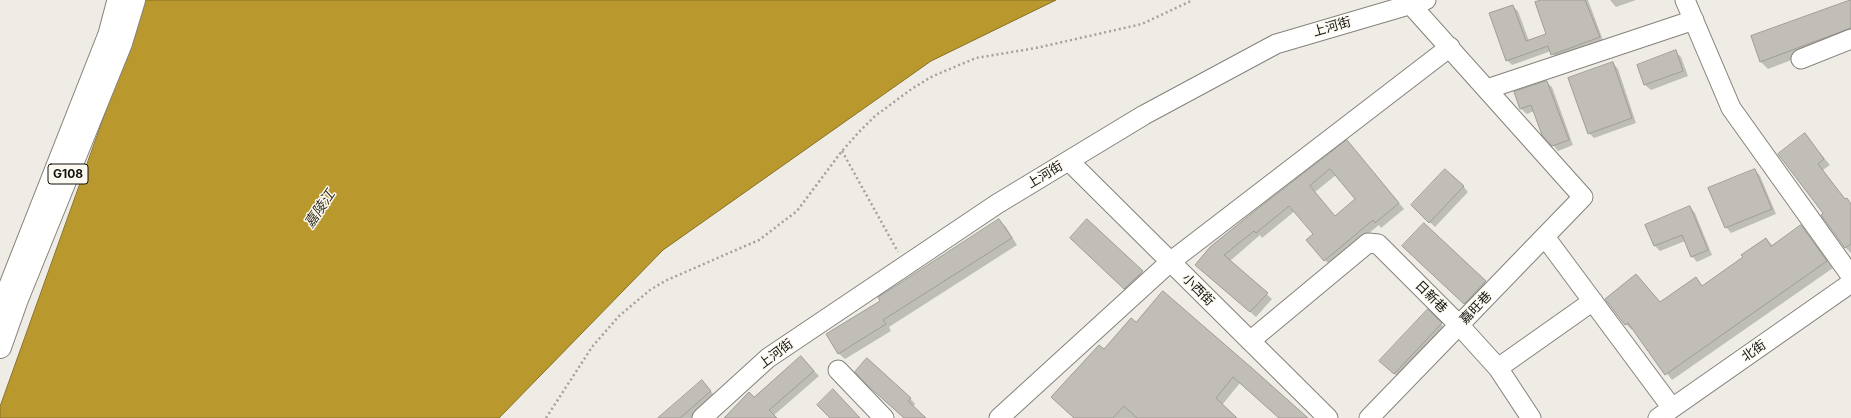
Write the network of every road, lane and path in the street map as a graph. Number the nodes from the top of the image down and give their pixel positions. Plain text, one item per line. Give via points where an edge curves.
1 (117, 0) edge
2 (134, 0) edge
3 (1193, 0) edge
4 (1685, 0) edge
5 (1419, 2) edge
6 (1694, 20) junction
7 (1851, 39) edge
8 (1450, 48) junction
9 (1801, 59) dead end
10 (1487, 89) junction
11 (842, 151) junction
12 (1069, 161) junction
13 (1545, 237) junction
14 (1170, 262) junction
15 (905, 266) junction
16 (1851, 276) edge
17 (1851, 283) edge
18 (1593, 301) junction
19 (0, 308) edge
20 (1459, 325) junction
21 (1250, 341) junction
22 (0, 347) edge
23 (1498, 368) junction
24 (838, 370) dead end
25 (1665, 413) edge
26 (546, 418) edge
27 (702, 418) edge
28 (884, 418) edge
29 (999, 418) edge
30 (1328, 418) edge
31 (1369, 418) edge
32 (1531, 418) edge

1 - 19 street via 108,34
2 - 22 highway, G108 via 121,43
3 - 11 path via 1142,24 1036,48 976,58 954,66 894,101 875,116
4 - 6 street
5 - 8 street
5 - 12 street, 上河街 via 1276,44 1144,115
6 - 10 street
6 - 16 street via 1731,108
7 - 9 street
8 - 10 street
8 - 14 street
10 - 13 street, 嘉旺巷 via 1583,197
11 - 15 path
11 - 26 path via 797,211 759,240 665,281 619,316 592,346
12 - 14 street, 小西街
12 - 15 street, 上河街 via 998,204
13 - 18 street
13 - 20 street, 嘉旺巷
14 - 21 street, 小西街
14 - 29 street
15 - 27 street, 上河街 via 768,358
17 - 25 street, 北街
18 - 23 street
18 - 25 street
20 - 21 street, 日新巷 via 1378,244 1368,243
20 - 23 street, 日新巷
20 - 31 street, 嘉旺巷
21 - 30 street, 小西街
23 - 32 street, 日新巷
24 - 28 street

